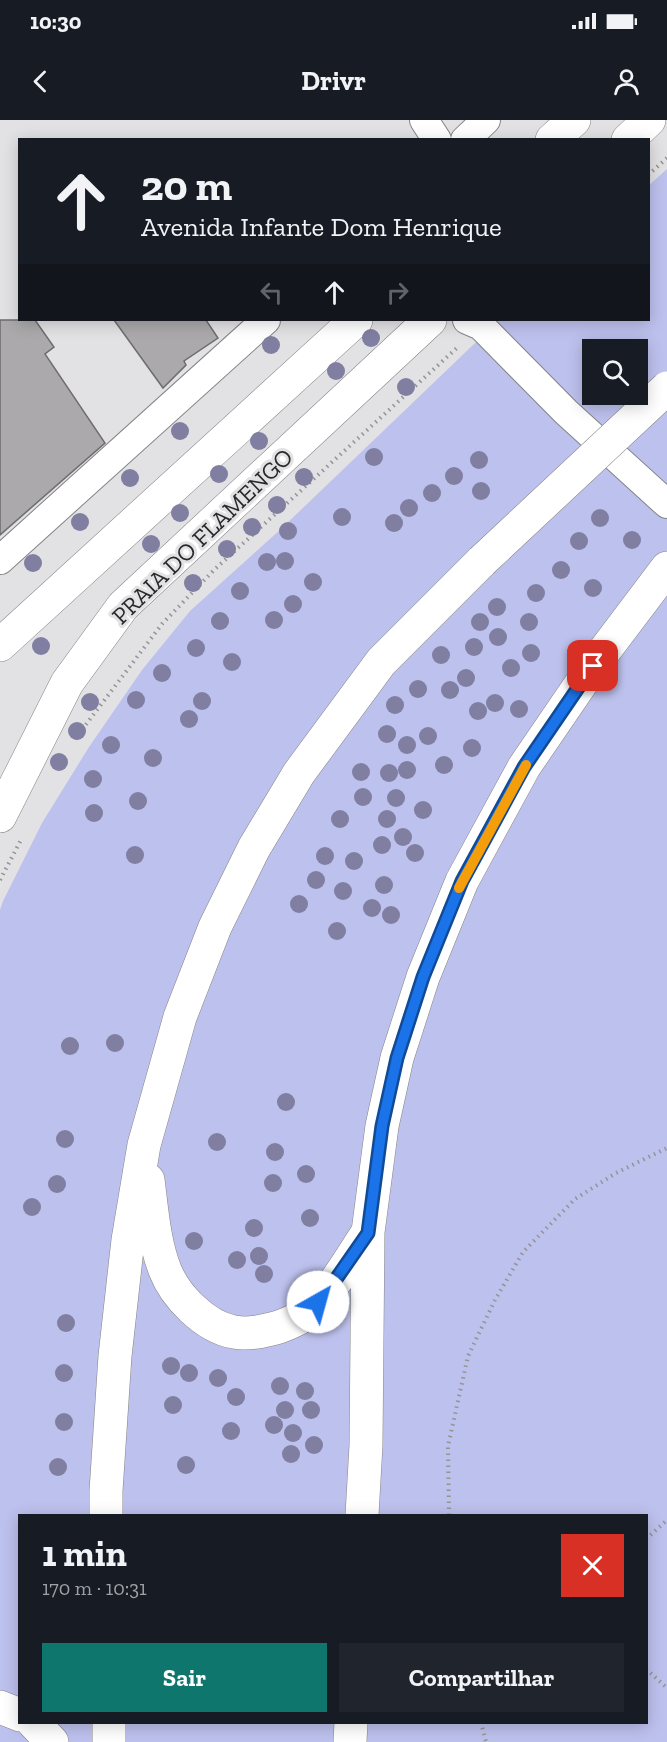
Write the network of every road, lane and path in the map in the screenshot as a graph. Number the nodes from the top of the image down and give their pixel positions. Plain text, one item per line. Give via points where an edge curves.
1 (424, 120) edge
2 (486, 120) edge
3 (574, 120) edge
4 (649, 120) edge
5 (436, 138) edge
6 (467, 138) edge
7 (554, 138) edge
8 (629, 138) edge
9 (667, 158) edge
10 (650, 173) edge
11 (265, 321) edge
12 (355, 321) edge
13 (429, 321) edge
14 (474, 323) edge
15 (667, 388) edge
16 (667, 504) edge
17 (0, 560) edge
18 (667, 568) edge
19 (0, 645) edge
20 (74, 741) dead end
21 (13, 823) edge
22 (0, 880) edge
23 (144, 1145) junction
24 (667, 1148) edge
25 (368, 1233) junction
26 (106, 1514) edge
27 (362, 1514) edge
28 (449, 1514) edge
29 (667, 1520) edge
30 (648, 1537) edge
31 (648, 1671) edge
32 (667, 1688) edge
33 (0, 1707) edge
34 (18, 1714) edge
35 (35, 1724) edge
36 (109, 1724) edge
37 (351, 1724) edge
38 (482, 1724) edge
39 (52, 1742) edge
40 (110, 1742) edge
41 (350, 1742) edge
42 (486, 1742) edge

1 - 5 street
2 - 6 street
3 - 7 main road
4 - 8 main road
9 - 10 path
11 - 17 street
12 - 19 main road
13 - 21 main road, PRAIA DO FLAMENGO via 123,606 67,683
14 - 16 street
14 - 20 path via 162,624
15 - 23 main road, bridge via 482,561 381,662 299,773 254,848 215,927 180,1017
18 - 25 main road via 524,767 462,881 423,977 397,1058 384,1114
21 - 22 path
23 - 25 main road via 165,1271 178,1294 192,1308 233,1332 259,1333 290,1323 309,1311
23 - 26 main road via 115,1356
24 - 28 path via 575,1199 523,1252 468,1356 448,1446
25 - 27 main road
29 - 30 path
31 - 32 path
33 - 34 main road
35 - 39 main road
36 - 40 main road
37 - 41 main road
38 - 42 path

